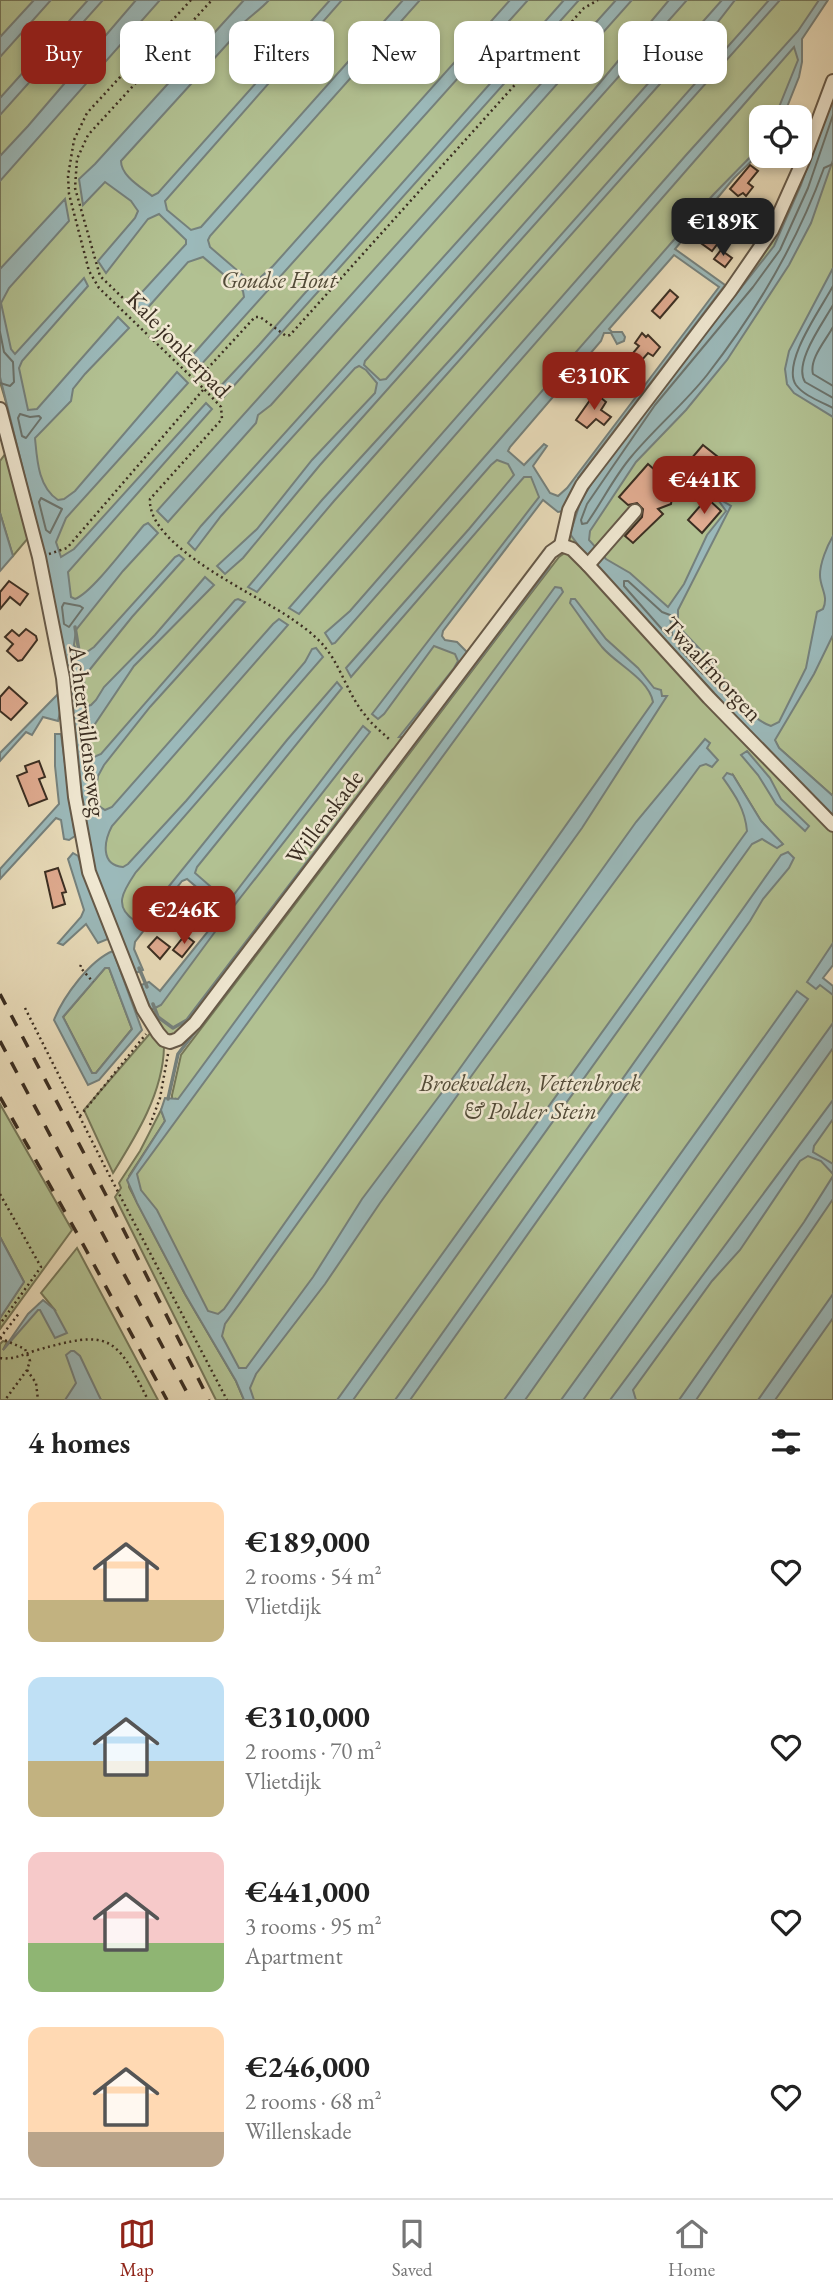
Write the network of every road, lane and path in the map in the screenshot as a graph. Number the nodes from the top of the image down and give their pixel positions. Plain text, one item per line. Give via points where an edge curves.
1 (191, 0) edge
2 (212, 0) edge
3 (598, 0) edge
4 (833, 81) edge
5 (200, 376) junction
6 (196, 381) junction
7 (204, 389) junction
8 (0, 408) edge
9 (635, 510) dead end
10 (561, 545) junction
11 (60, 552) dead end
12 (589, 564) junction
13 (401, 750) junction
14 (833, 825) edge
15 (81, 965) dead end
16 (93, 982) dead end
17 (25, 1008) dead end
18 (153, 1026) junction
19 (170, 1042) junction
20 (80, 1116) junction
21 (150, 1125) dead end
22 (0, 1194) edge
23 (20, 1312) dead end
24 (0, 1324) edge
25 (0, 1338) edge
26 (28, 1353) junction
27 (0, 1358) edge
28 (27, 1370) junction
29 (5, 1400) edge
30 (38, 1400) edge
31 (148, 1400) edge
32 (227, 1400) edge

1 - 6 path, Kale jonkerpad via 87,113 74,140 68,176 89,271 99,288
2 - 5 path via 88,135 77,159 75,188 100,276
3 - 5 path via 584,8 290,335 260,317 252,319
4 - 10 street via 772,230 582,485 569,510
5 - 6 path
6 - 7 path, Kale jonkerpad
7 - 11 path
7 - 13 path, Kale jonkerpad via 220,407 222,419 150,499 151,515 177,545 216,576 291,618 325,646 364,715
8 - 18 street, Achterwillenseweg via 39,556 63,678 87,862
9 - 12 street
10 - 12 street, Twaalfmorgen
10 - 13 street, Willenskade via 551,552
12 - 14 street, Twaalfmorgen via 709,698
13 - 19 street, Willenskade via 195,1023
15 - 16 path
17 - 20 path
18 - 19 street, Achterwillenseweg
18 - 20 path
19 - 21 path
20 - 32 path
22 - 24 path via 40,1268
23 - 25 path
25 - 26 path
26 - 27 path
26 - 28 path
26 - 31 path via 89,1338 107,1342 124,1357
28 - 29 path
28 - 30 path via 36,1383

